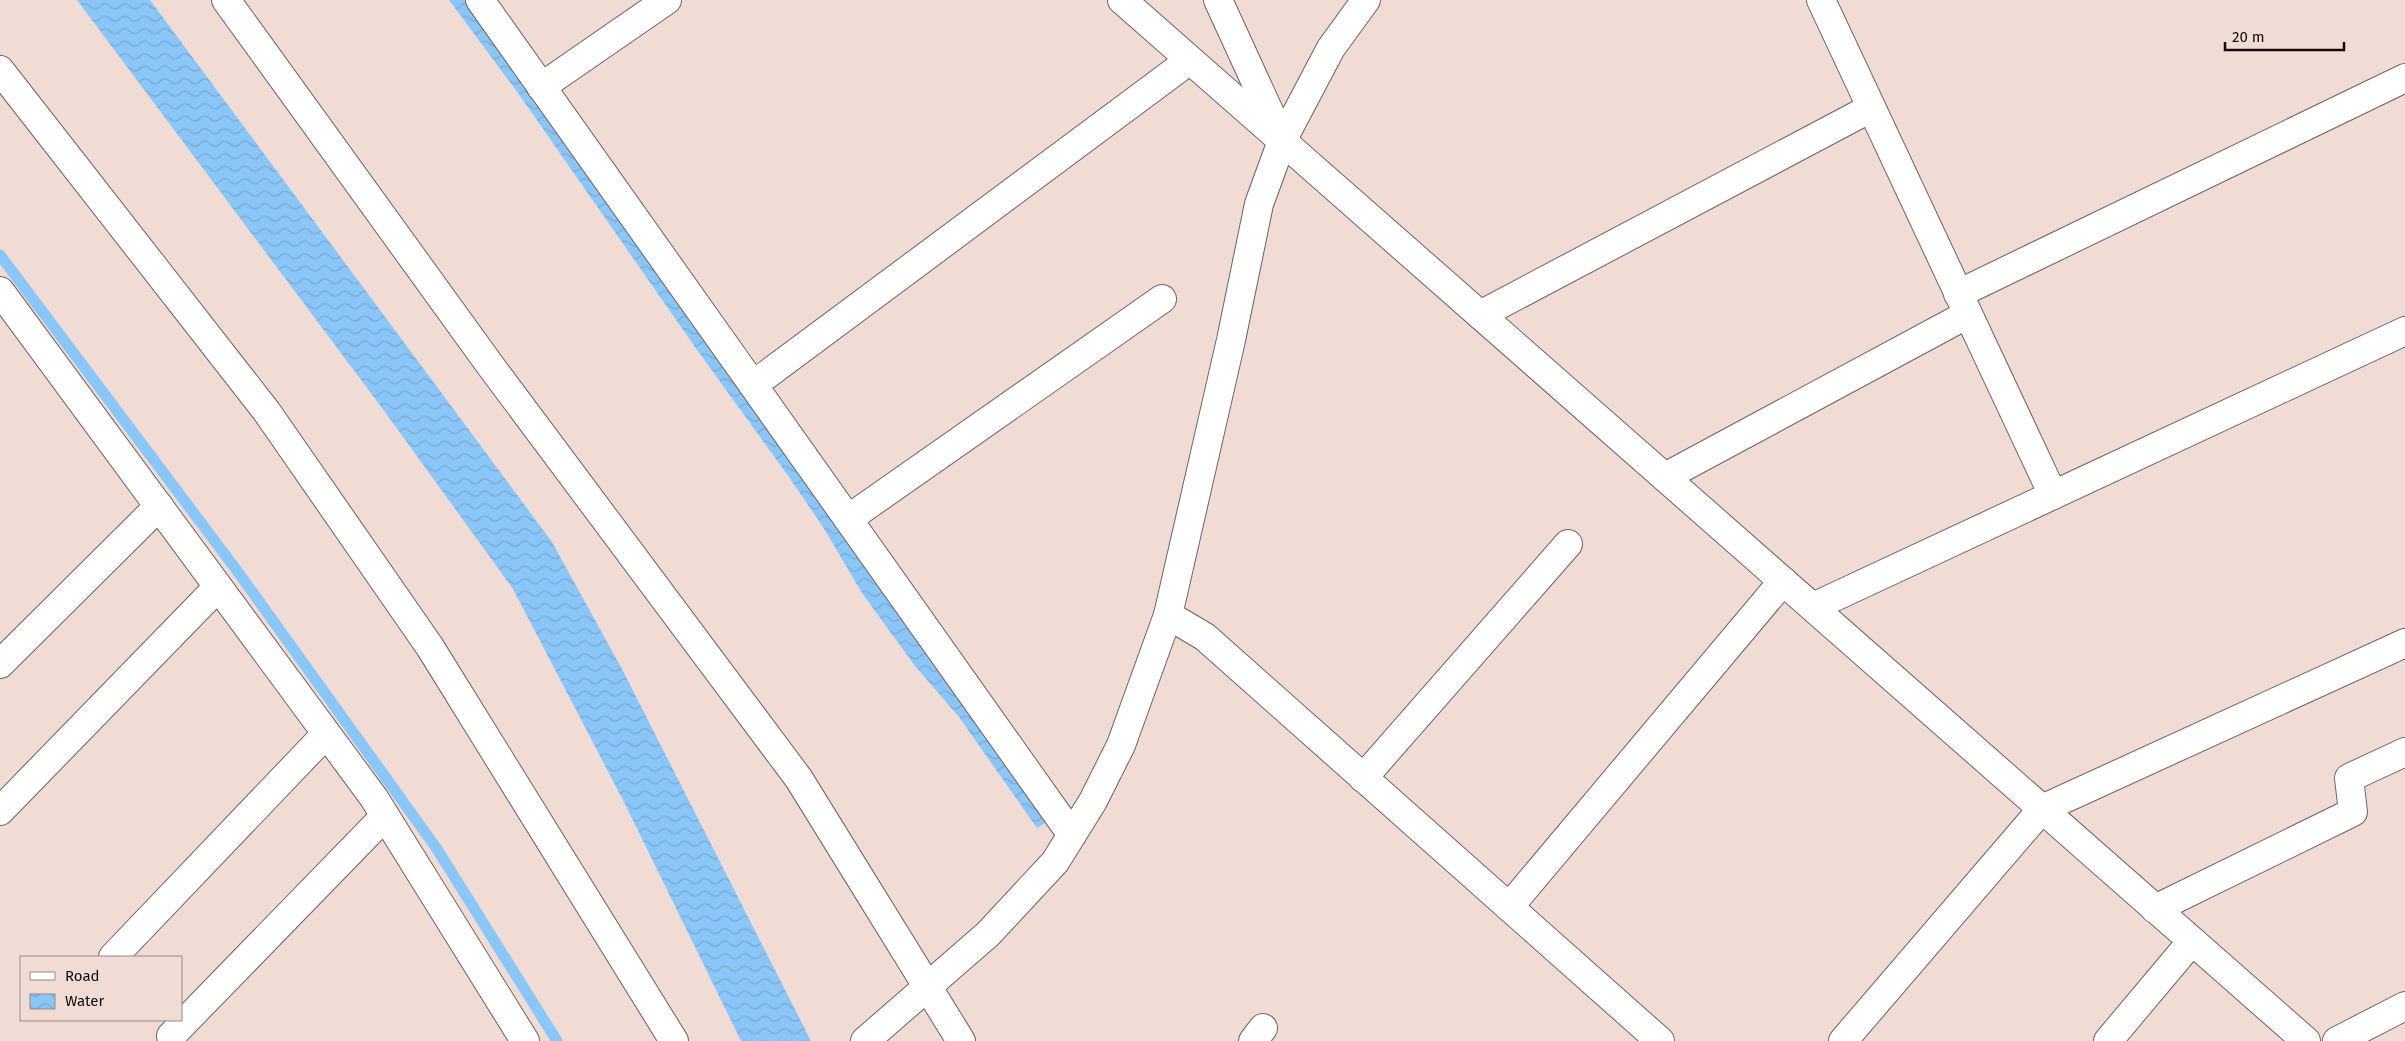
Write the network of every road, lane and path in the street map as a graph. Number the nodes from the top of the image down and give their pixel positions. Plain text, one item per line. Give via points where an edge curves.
1 (226, 0) edge
2 (480, 0) edge
3 (667, 0) edge
4 (1122, 0) edge
5 (1218, 0) edge
6 (1366, 0) edge
7 (1821, 0) edge
8 (1190, 60) junction
9 (0, 70) edge
10 (2405, 78) edge
11 (541, 87) junction
12 (1871, 108) junction
13 (1282, 141) junction
14 (1, 293) edge
15 (1162, 300) dead end
16 (1963, 304) junction
17 (1480, 315) junction
18 (2405, 331) edge
19 (753, 386) junction
20 (1665, 477) junction
21 (2053, 495) junction
22 (159, 506) junction
23 (848, 519) junction
24 (1568, 544) dead end
25 (1783, 581) junction
26 (218, 587) junction
27 (1813, 607) junction
28 (1168, 615) junction
29 (2405, 643) edge
30 (0, 664) edge
31 (326, 734) junction
32 (2405, 752) edge
33 (1363, 778) junction
34 (2042, 809) junction
35 (0, 811) edge
36 (385, 816) junction
37 (1072, 835) junction
38 (1509, 907) junction
39 (2155, 909) junction
40 (2192, 941) junction
41 (114, 956) edge
42 (926, 988) junction
43 (2405, 1006) edge
44 (171, 1036) dead end
45 (525, 1041) edge
46 (674, 1041) edge
47 (865, 1041) edge
48 (961, 1041) edge
49 (1660, 1041) edge
50 (1843, 1041) edge
51 (2108, 1041) edge
52 (2306, 1041) edge
53 (2337, 1041) edge

1 - 42 street via 490,365 799,779
2 - 11 street
3 - 11 street
4 - 8 street
5 - 13 street
6 - 13 street via 1331,48
7 - 12 street
8 - 13 street
8 - 19 street
9 - 46 street via 295,452 430,647
10 - 16 street
11 - 19 street
12 - 16 street
12 - 17 street
13 - 17 street
13 - 28 street via 1259,204
14 - 22 street
15 - 23 street
16 - 20 street
16 - 21 street
17 - 20 street
18 - 21 street
19 - 23 street
20 - 25 street
21 - 27 street
22 - 26 street
22 - 30 street
23 - 37 street
24 - 33 street
25 - 27 street
25 - 38 street
26 - 31 street
26 - 35 street
27 - 34 street
28 - 33 street via 1204,637
28 - 37 street via 1120,745 1093,801
29 - 34 street
31 - 36 street
31 - 41 street
32 - 39 street via 2349,778 2353,812
33 - 38 street
34 - 39 street
34 - 50 street
36 - 44 street
36 - 45 street
37 - 42 street via 1055,862 988,934
38 - 49 street
39 - 40 street
40 - 51 street
40 - 52 street
42 - 47 street
42 - 48 street
43 - 53 street

